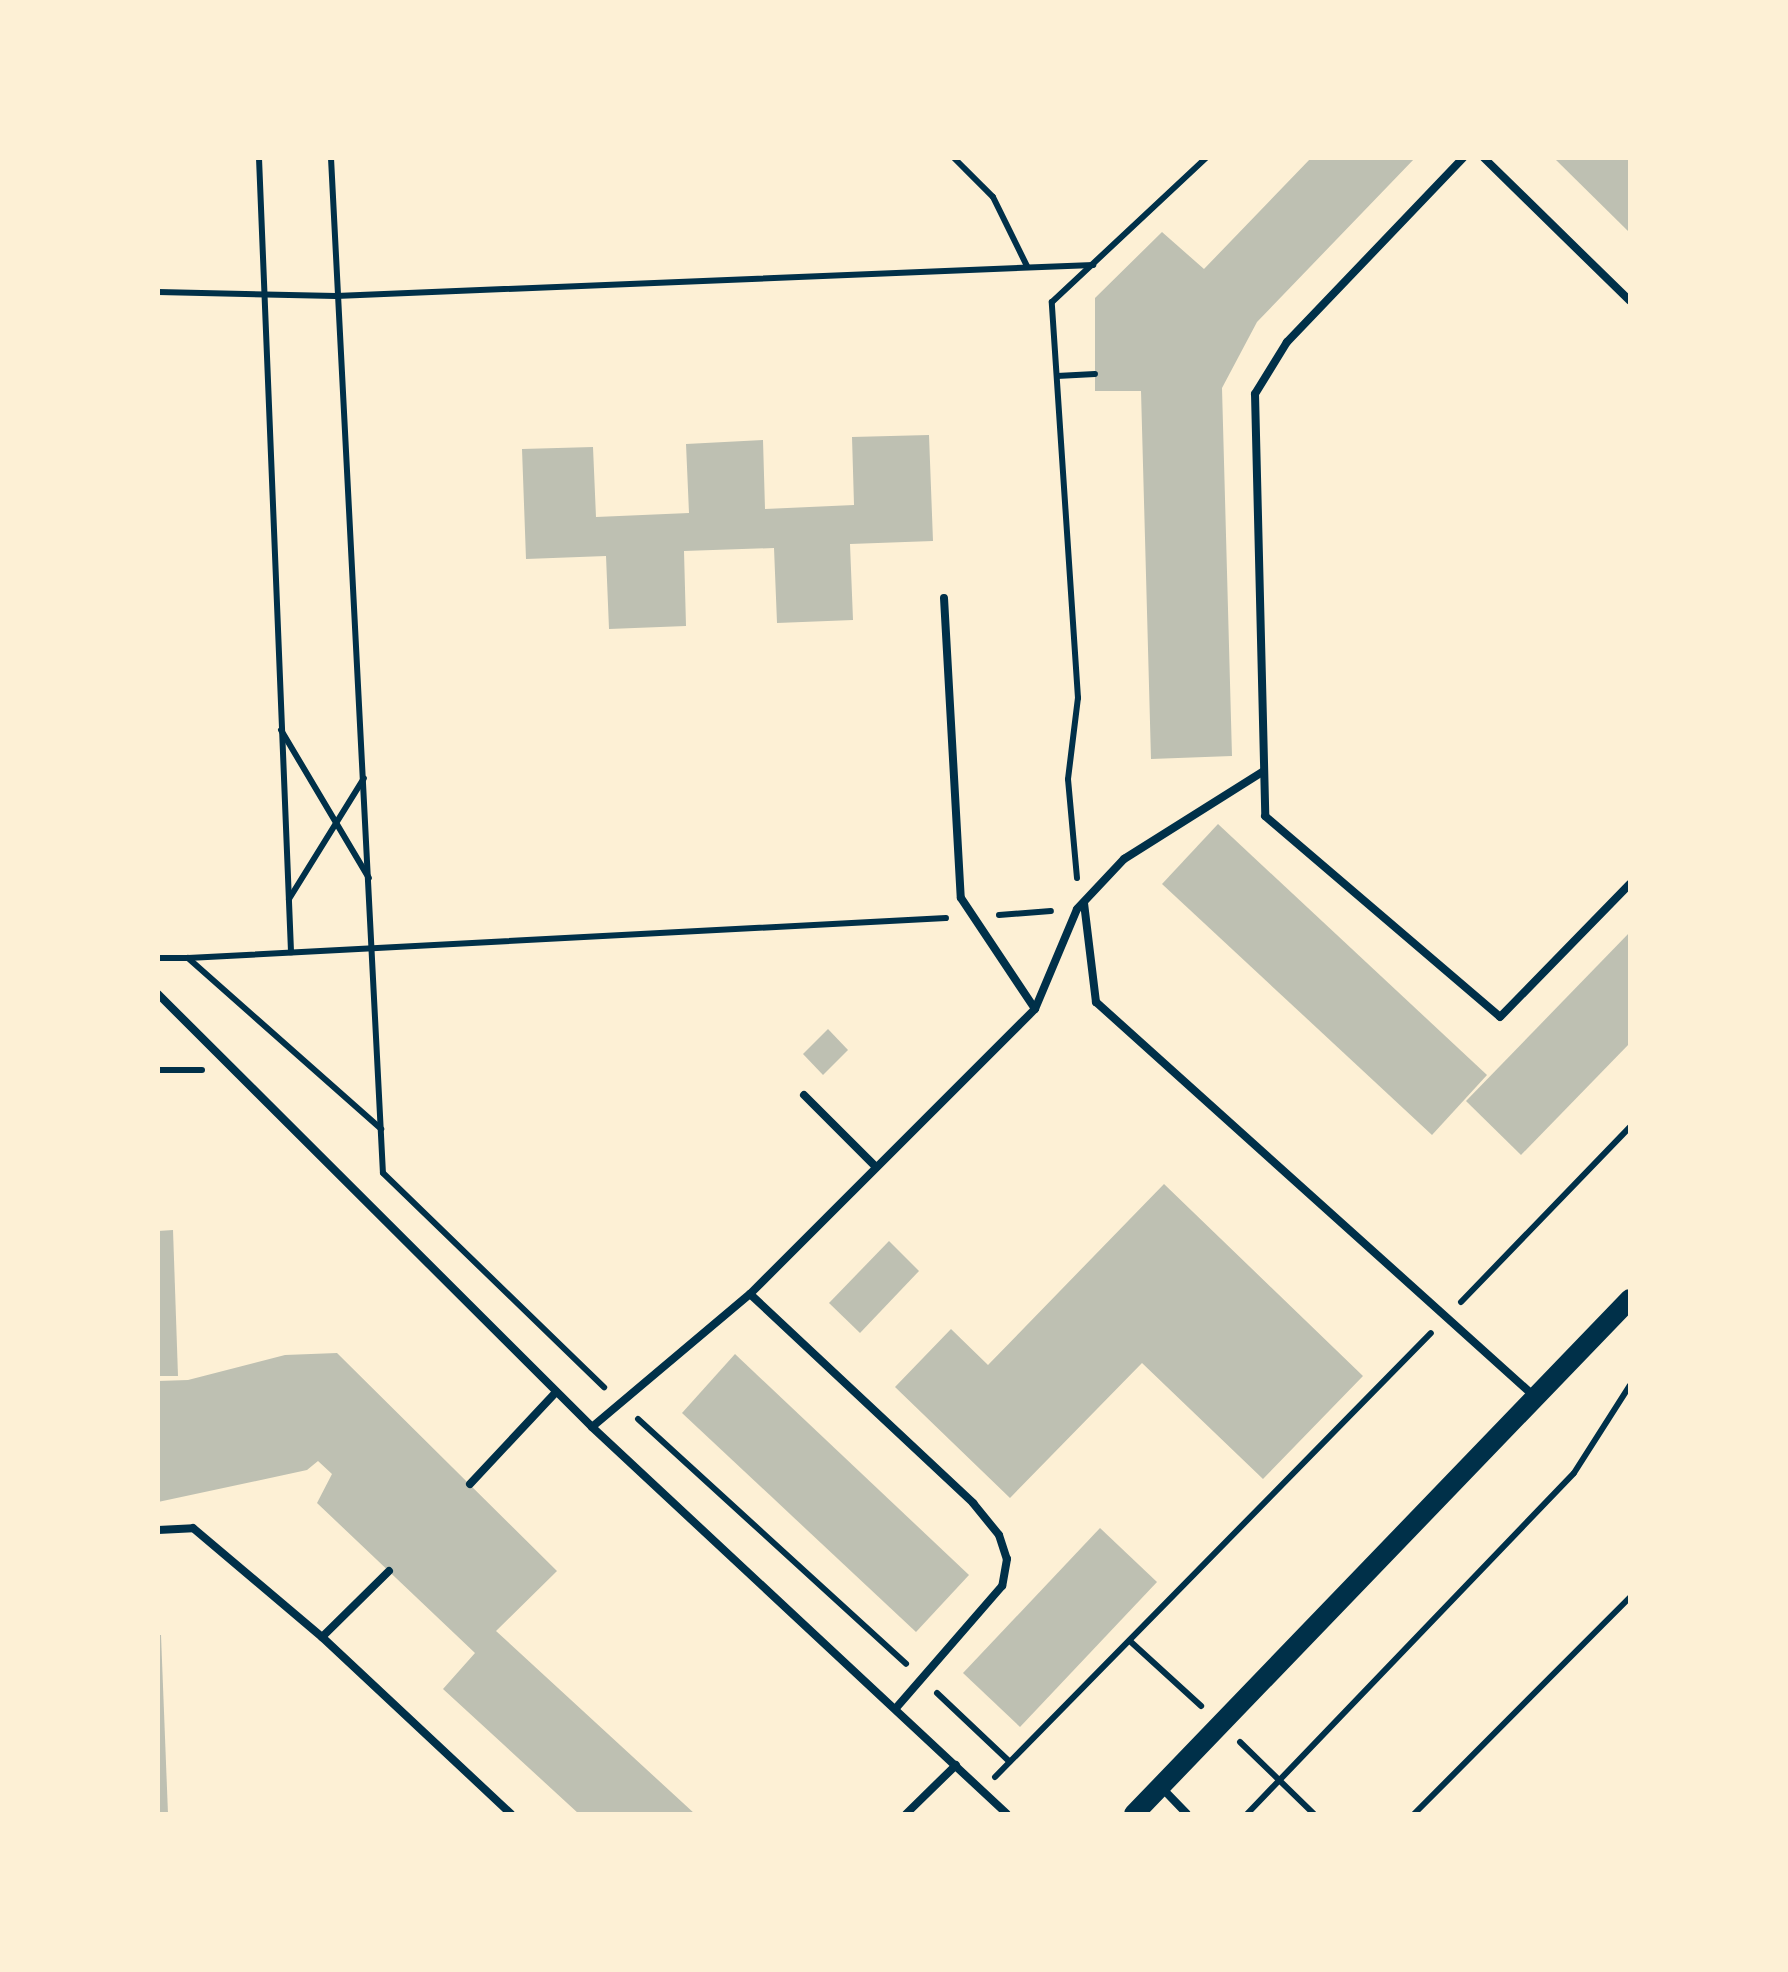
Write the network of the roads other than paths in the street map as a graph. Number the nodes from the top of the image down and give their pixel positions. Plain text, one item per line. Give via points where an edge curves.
1 (1463, 158) edge
2 (1484, 158) edge
3 (1630, 301) edge
4 (944, 598) dead end
5 (1264, 770) junction
6 (1630, 884) edge
7 (1080, 906) junction
8 (158, 994) edge
9 (1035, 1009) junction
10 (804, 1094) dead end
11 (876, 1167) junction
12 (750, 1294) junction
13 (1630, 1298) edge
14 (556, 1392) junction
15 (1536, 1398) junction
16 (592, 1427) junction
17 (470, 1484) dead end
18 (158, 1530) edge
19 (389, 1571) dead end
20 (322, 1636) junction
21 (897, 1707) junction
22 (956, 1765) junction
23 (1161, 1787) junction
24 (511, 1814) edge
25 (906, 1814) edge
26 (1007, 1814) edge
27 (1134, 1814) edge
28 (1187, 1814) edge

1 - 5 lane via 1287,342 1254,394
2 - 3 lane
4 - 9 lane via 961,898
5 - 6 lane via 1265,816 1500,1017
5 - 7 lane via 1124,859
7 - 9 lane
7 - 15 lane via 1096,1002
8 - 14 lane
9 - 11 lane
10 - 11 lane
11 - 12 lane
12 - 16 lane
12 - 21 lane via 998,1534 1007,1560 1002,1586
13 - 15 main road
14 - 16 lane
14 - 17 lane
15 - 23 main road
16 - 21 lane
18 - 20 lane via 193,1528
19 - 20 lane
20 - 24 lane
21 - 22 lane
22 - 25 lane
22 - 26 lane
23 - 27 main road
23 - 28 lane

